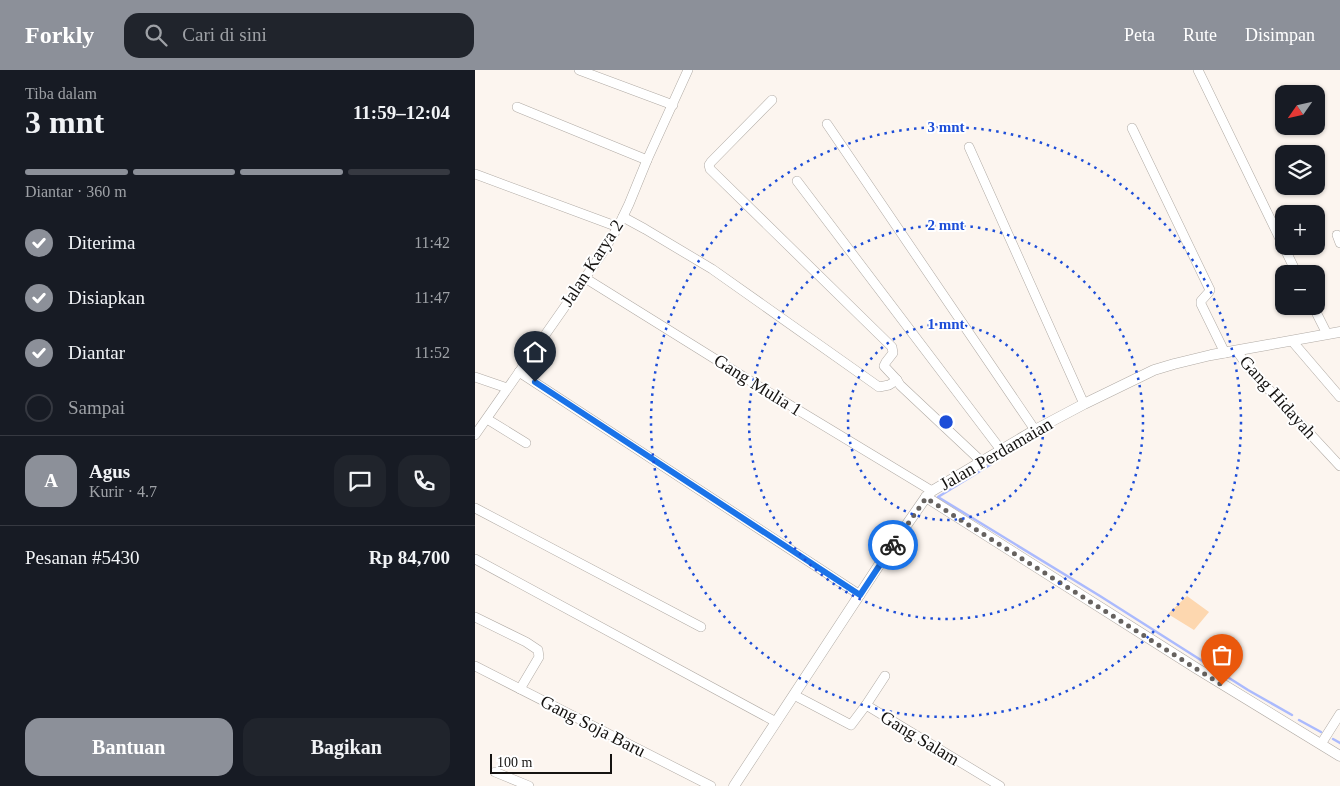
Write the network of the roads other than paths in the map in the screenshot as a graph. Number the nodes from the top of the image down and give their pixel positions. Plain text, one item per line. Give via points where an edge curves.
1 (579, 70) edge
2 (688, 70) edge
3 (1198, 70) edge
4 (772, 100) dead end
5 (673, 105) junction
6 (517, 107) dead end
7 (827, 124) dead end
8 (1132, 128) dead end
9 (969, 146) dead end
10 (647, 160) junction
11 (475, 174) edge
12 (797, 181) dead end
13 (623, 216) junction
14 (618, 227) junction
15 (1293, 265) edge
16 (585, 278) junction
17 (1318, 315) edge
18 (1340, 332) edge
19 (1327, 334) junction
20 (1292, 341) junction
21 (1237, 351) junction
22 (1225, 353) junction
23 (519, 372) junction
24 (475, 377) edge
25 (897, 380) junction
26 (507, 388) junction
27 (1340, 397) edge
28 (1084, 404) junction
29 (487, 418) junction
30 (1035, 430) junction
31 (475, 435) edge
32 (525, 443) dead end
33 (1001, 450) junction
34 (982, 462) junction
35 (1340, 466) edge
36 (929, 494) junction
37 (475, 508) edge
38 (475, 559) edge
39 (860, 595) junction
40 (475, 617) edge
41 (701, 627) dead end
42 (475, 666) edge
43 (885, 676) dead end
44 (520, 689) junction
45 (794, 695) junction
46 (866, 705) junction
47 (1340, 714) edge
48 (775, 722) junction
49 (1321, 744) junction
50 (1340, 756) edge
51 (495, 772) dead end
52 (529, 786) edge
53 (711, 786) edge
54 (734, 786) edge
55 (1000, 786) edge

1 - 5 street
2 - 5 street, Jalan Karya 2
3 - 15 street
4 - 25 street via 711,162 710,169 892,347 893,353 885,366
5 - 10 street, Jalan Karya 2
6 - 10 street
7 - 30 street
8 - 22 street via 1209,290 1201,304
9 - 28 street
10 - 13 street, Jalan Karya 2
11 - 14 street
12 - 33 street
13 - 14 street, Jalan Karya 2
13 - 25 street via 712,270 879,387
14 - 16 street, Jalan Karya 2
16 - 23 street, Jalan Karya 2
16 - 36 street, Gang Mulia 1
17 - 19 street
18 - 19 street, Jalan Perdamaian
19 - 20 street, Jalan Perdamaian
20 - 21 street, Jalan Perdamaian
20 - 27 street
21 - 22 street, Jalan Perdamaian
21 - 35 street, Gang Hidayah via 1247,367
22 - 28 street, Jalan Perdamaian via 1163,367
23 - 26 street, Jalan Karya 2
23 - 39 street
24 - 26 street
25 - 34 street
26 - 29 street, Jalan Karya 2
28 - 30 street, Jalan Perdamaian
29 - 31 street, Jalan Karya 2
29 - 32 street
30 - 33 street, Jalan Perdamaian
33 - 34 street, Jalan Perdamaian
34 - 36 street, Jalan Perdamaian
36 - 39 street, Jalan Perdamaian
36 - 49 street via 1196,668
37 - 41 street
38 - 48 street
39 - 45 street, Jalan Perdamaian
40 - 44 street via 538,650 539,657
42 - 44 street, Gang Soja Baru
43 - 46 street
44 - 53 street, Gang Soja Baru
45 - 46 street, Gang Salam via 851,725
45 - 48 street, Jalan Perdamaian
46 - 55 street, Gang Salam
47 - 49 street
48 - 54 street, Jalan Perdamaian
49 - 50 street
51 - 52 street

